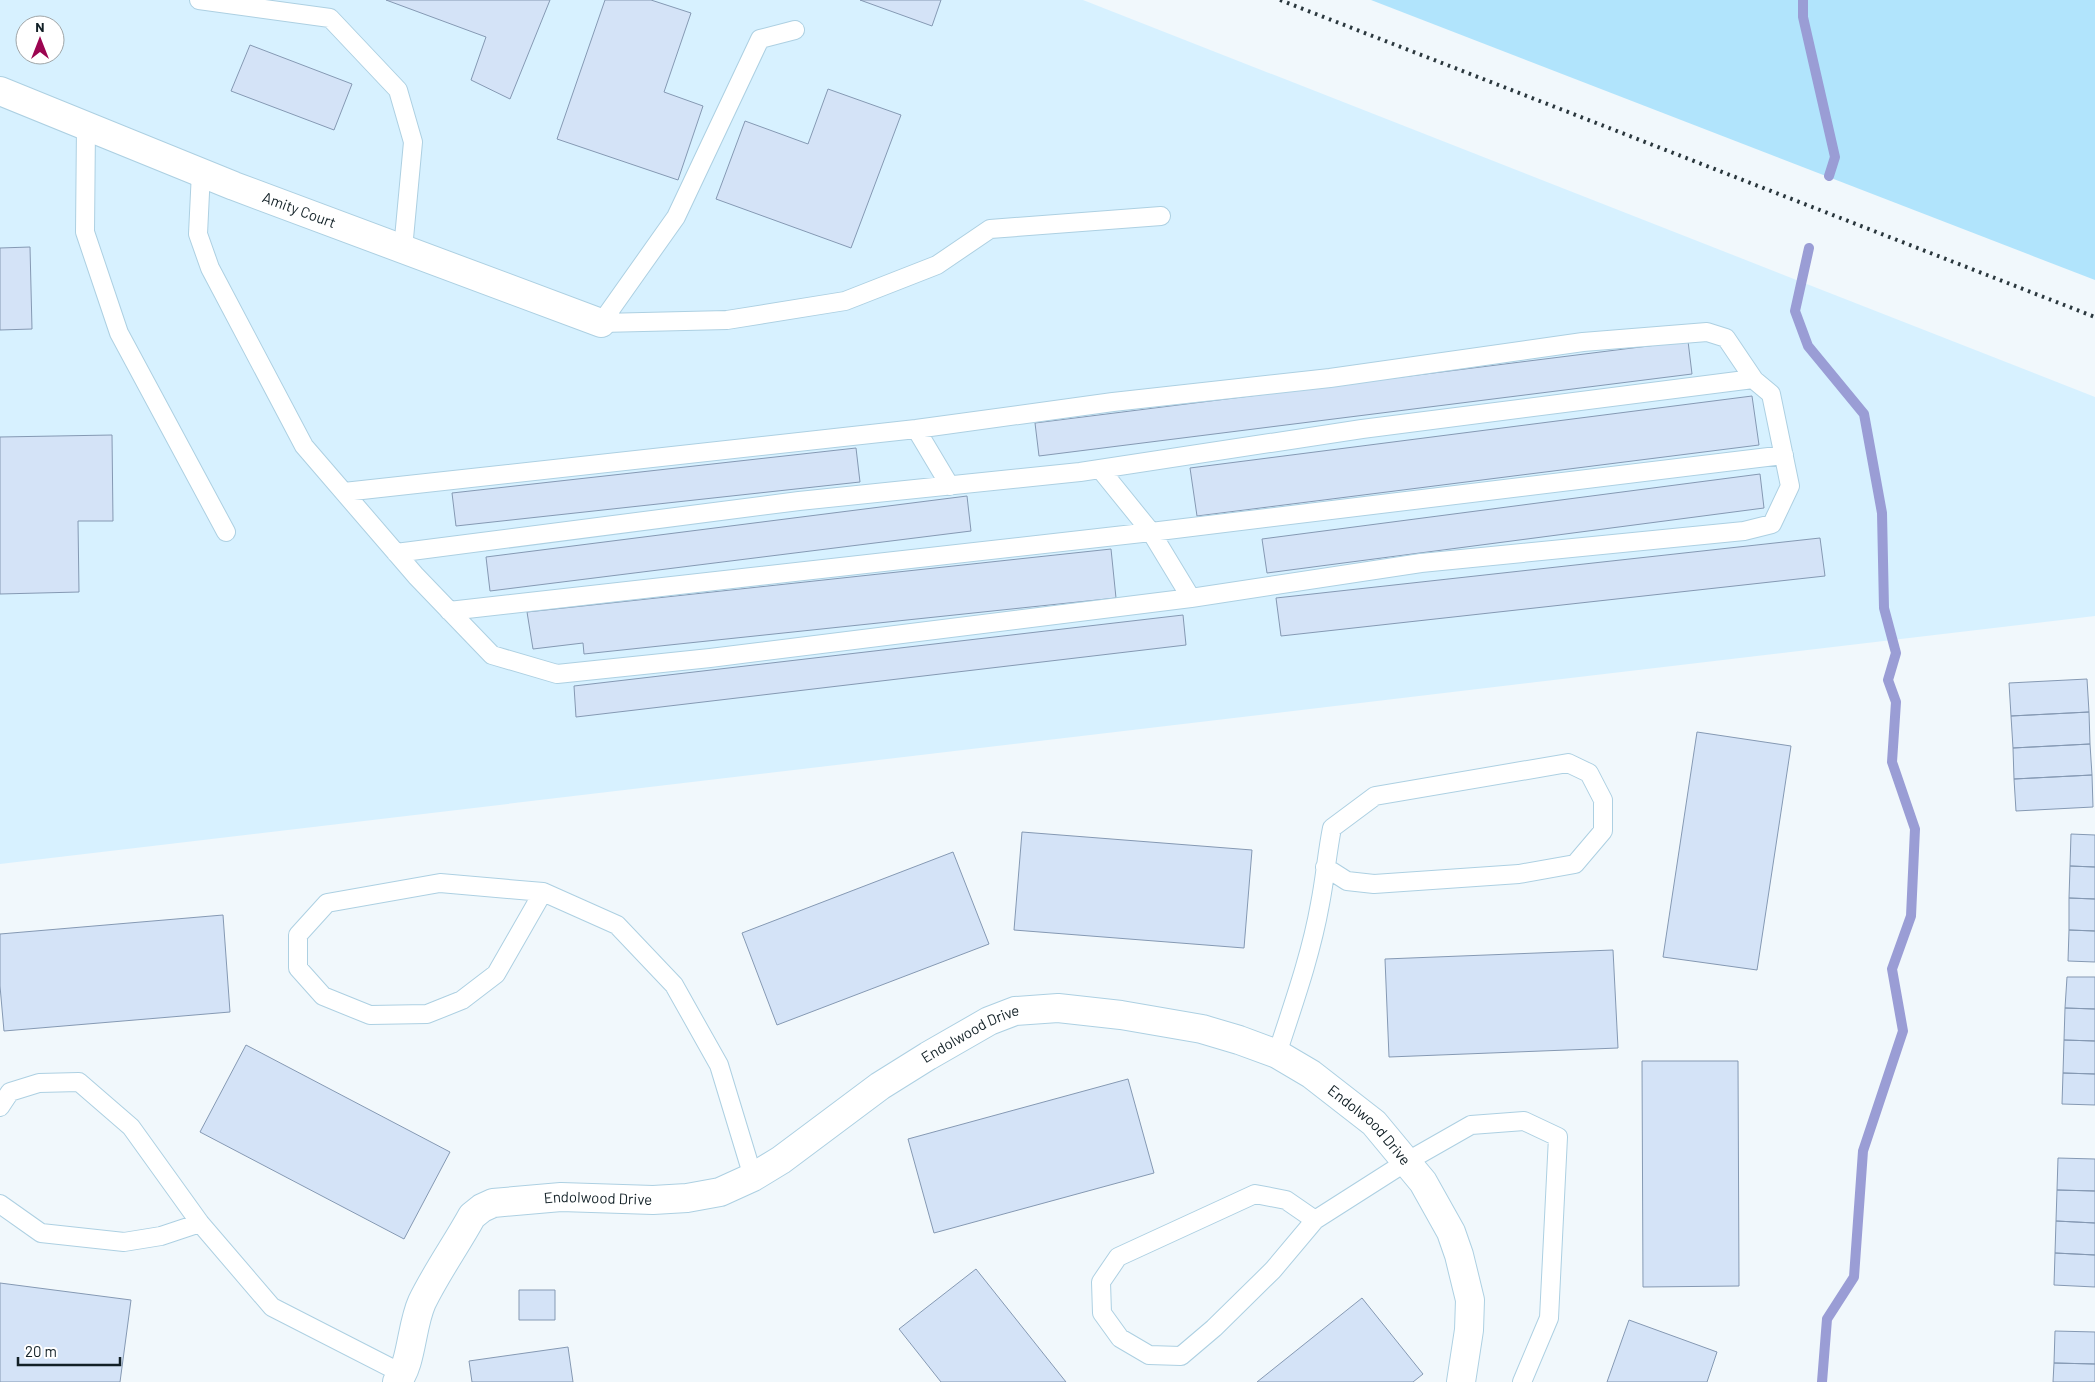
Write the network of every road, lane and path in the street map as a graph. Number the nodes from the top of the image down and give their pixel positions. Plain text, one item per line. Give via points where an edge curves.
1 (199, 0) edge
2 (795, 30) dead end
3 (0, 92) edge
4 (86, 126) junction
5 (201, 172) junction
6 (1161, 216) dead end
7 (404, 249) junction
8 (601, 323) junction
9 (1755, 381) junction
10 (916, 429) junction
11 (1784, 455) junction
12 (1100, 469) junction
13 (950, 486) junction
14 (344, 492) junction
15 (226, 532) dead end
16 (1151, 532) junction
17 (396, 553) junction
18 (1191, 598) junction
19 (449, 611) junction
20 (1325, 867) junction
21 (543, 892) junction
22 (1277, 1054) junction
23 (0, 1106) edge
24 (1406, 1162) junction
25 (753, 1177) junction
26 (0, 1204) edge
27 (1316, 1220) junction
28 (200, 1223) junction
29 (404, 1379) edge
30 (1460, 1382) edge
31 (1522, 1382) edge

1 - 7 lane via 330,18 398,90 413,142
2 - 8 lane via 760,39 676,217
3 - 4 street, Amity Court
4 - 5 street, Amity Court
4 - 15 lane via 85,232 119,333
5 - 7 street, Amity Court
5 - 14 lane via 198,234 210,268 304,446
6 - 8 lane via 990,229 937,265 846,302 727,320
7 - 8 street, Amity Court
9 - 10 lane via 1726,338 1707,332 1583,342 1330,378 1113,402
9 - 11 lane via 1771,394
9 - 12 lane via 1372,428
10 - 13 lane
10 - 14 lane
11 - 16 lane
11 - 18 lane via 1790,486 1772,524 1744,531 1421,563
12 - 13 lane
12 - 16 lane
13 - 17 lane via 799,501
14 - 17 lane
16 - 18 lane
16 - 19 lane
17 - 19 lane
18 - 19 lane via 557,674 492,656
20 - 20 lane via 1332,828 1375,796 1568,764 1589,773 1603,800 1603,830 1575,864 1519,874 1374,884 1347,880
20 - 22 lane via 1304,970
21 - 21 lane via 440,883 328,903 298,935 298,968 323,996 370,1015 427,1014 462,1000 496,974
21 - 25 lane via 616,925 674,984 719,1065
22 - 24 street, Endolwood Drive via 1311,1074 1374,1123
22 - 25 street, Endolwood Drive via 1202,1029 1121,1015 1058,1008 1015,1011 989,1021 880,1086
23 - 28 lane via 10,1092 39,1083 79,1082 131,1127
24 - 27 lane
24 - 30 street, Endolwood Drive via 1423,1182 1451,1232 1464,1273 1470,1310
24 - 31 lane via 1471,1125 1524,1121 1558,1137 1549,1318
25 - 29 street, Endolwood Drive via 720,1192 687,1198 561,1197 494,1203 482,1208 472,1216 422,1303 413,1327
26 - 28 lane via 41,1233 124,1242 161,1236
27 - 27 lane via 1273,1270 1181,1356 1148,1355 1120,1338 1102,1313 1100,1282 1118,1257 1255,1194 1286,1200
28 - 29 lane via 272,1307

